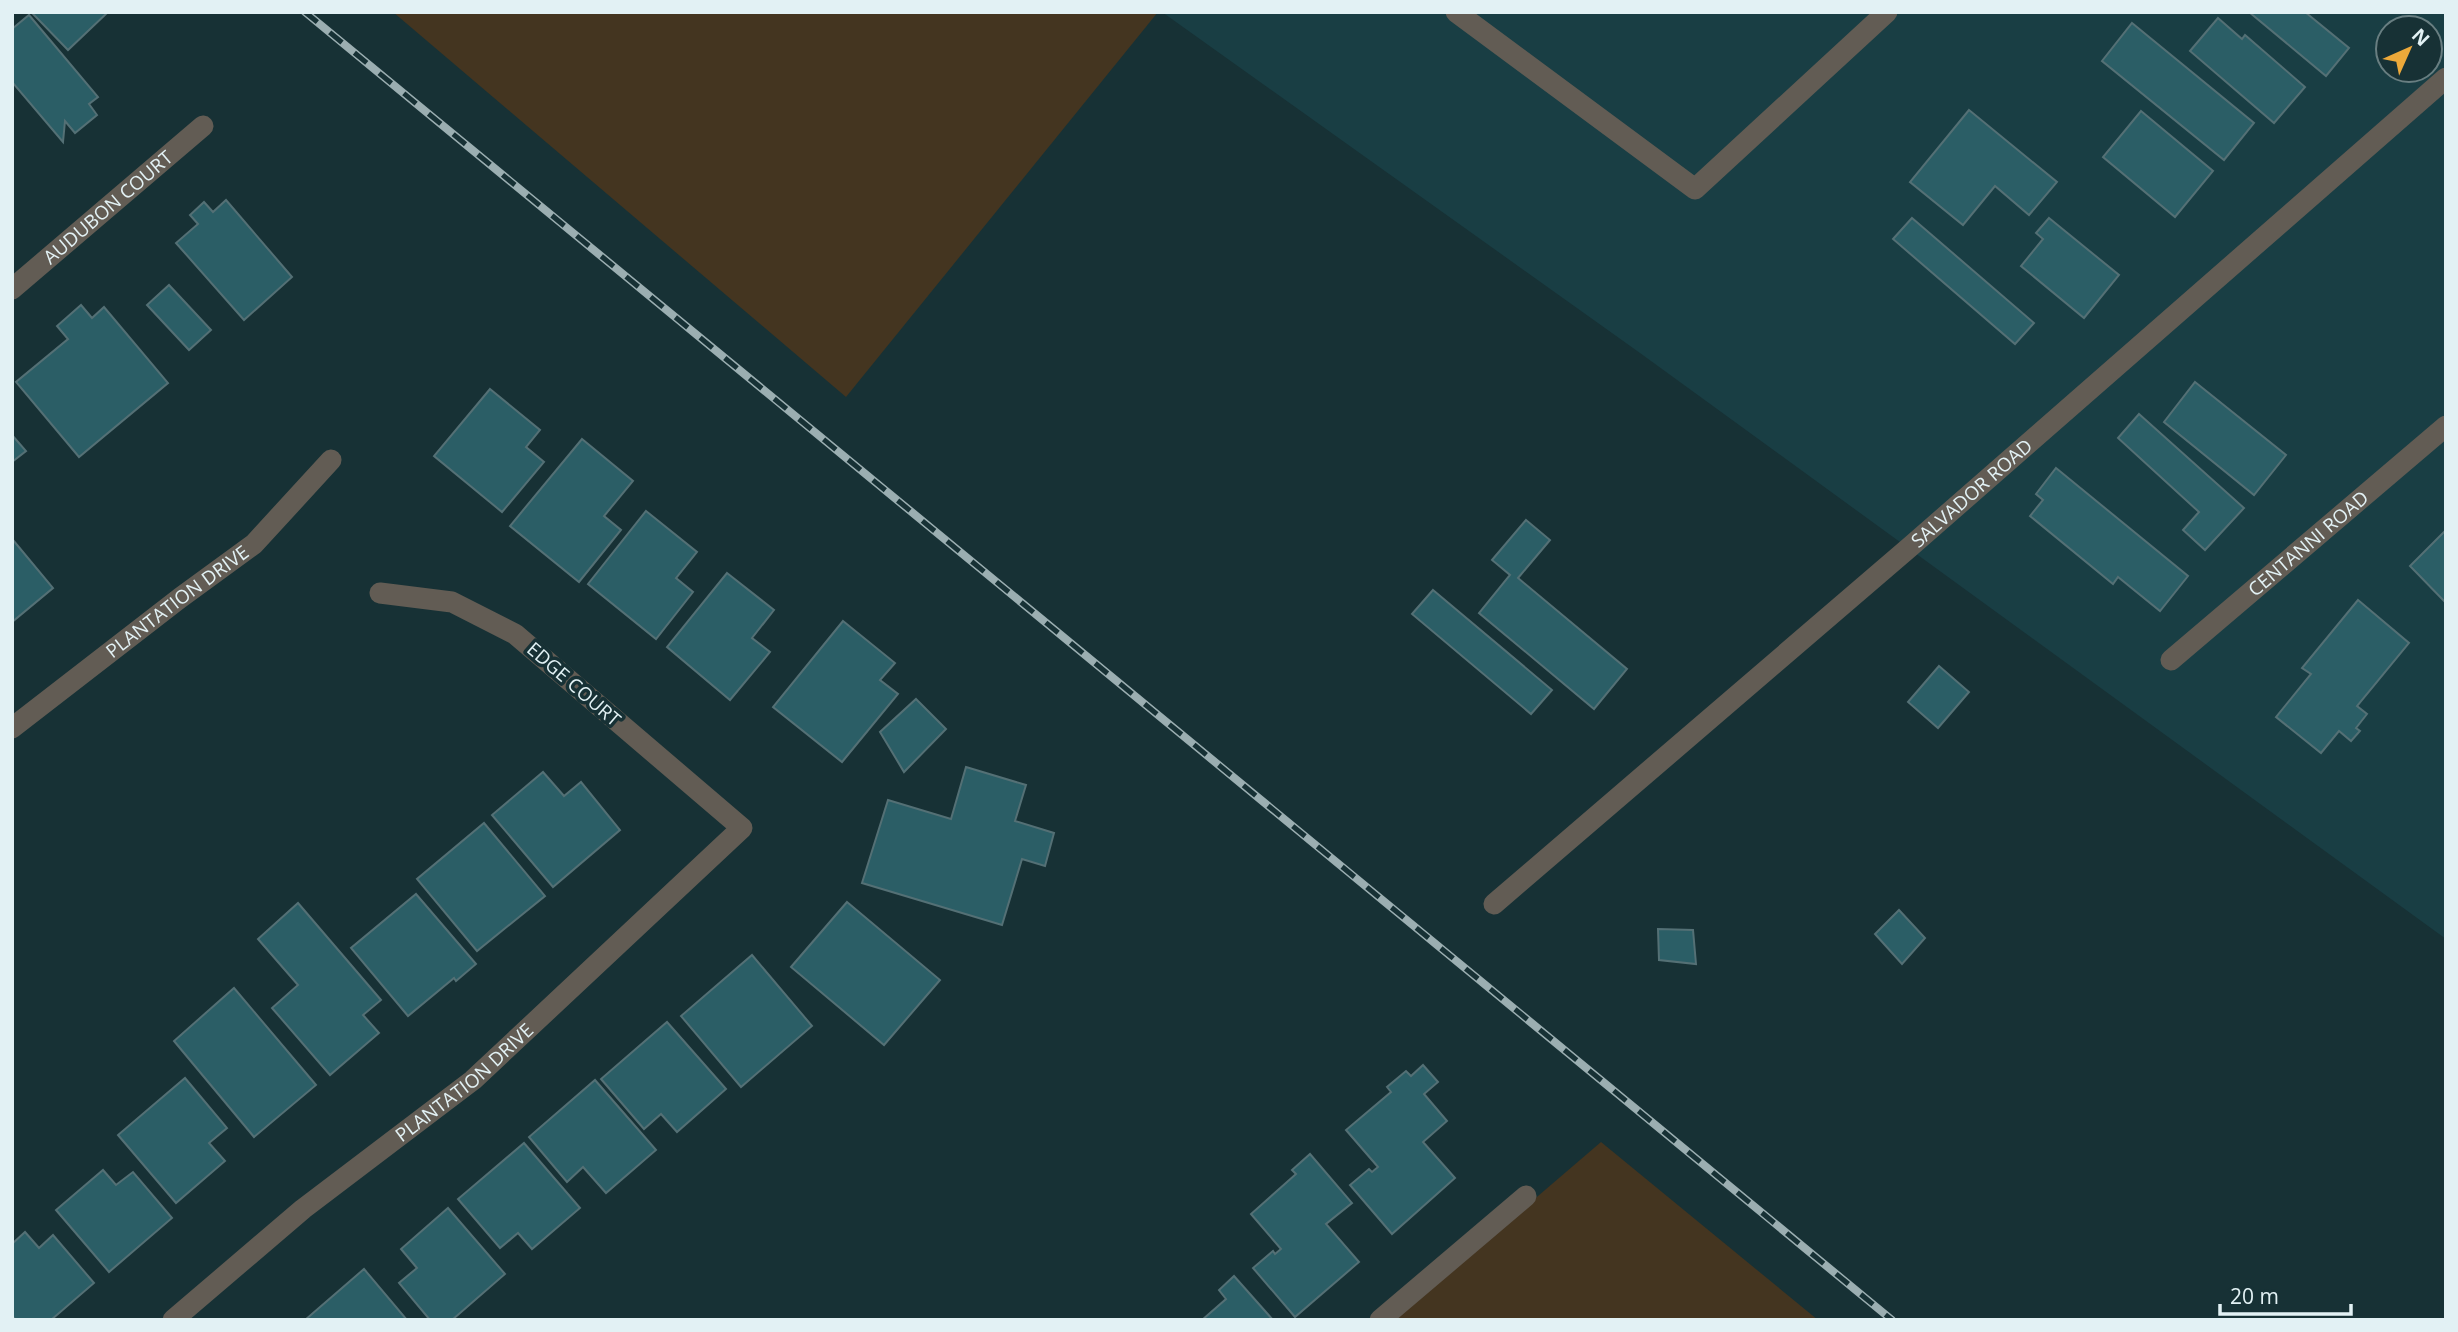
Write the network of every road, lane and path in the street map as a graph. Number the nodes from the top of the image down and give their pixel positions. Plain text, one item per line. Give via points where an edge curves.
1 (1455, 12) edge
2 (1887, 12) edge
3 (2446, 78) edge
4 (204, 126) dead end
5 (12, 289) edge
6 (2446, 426) edge
7 (331, 460) dead end
8 (380, 593) dead end
9 (2171, 660) dead end
10 (12, 728) edge
11 (742, 828) joint
12 (1494, 904) dead end
13 (1526, 1196) dead end
14 (173, 1320) edge
15 (1380, 1320) edge

1 - 2 street via 1695,189
3 - 12 street, SALVADOR ROAD
4 - 5 street, AUDUBON COURT
6 - 9 street, CENTANNI ROAD
7 - 10 street, PLANTATION DRIVE via 254,544
8 - 11 street, EDGE COURT via 452,602 515,634
11 - 14 street, PLANTATION DRIVE via 473,1080 303,1209
13 - 15 street

